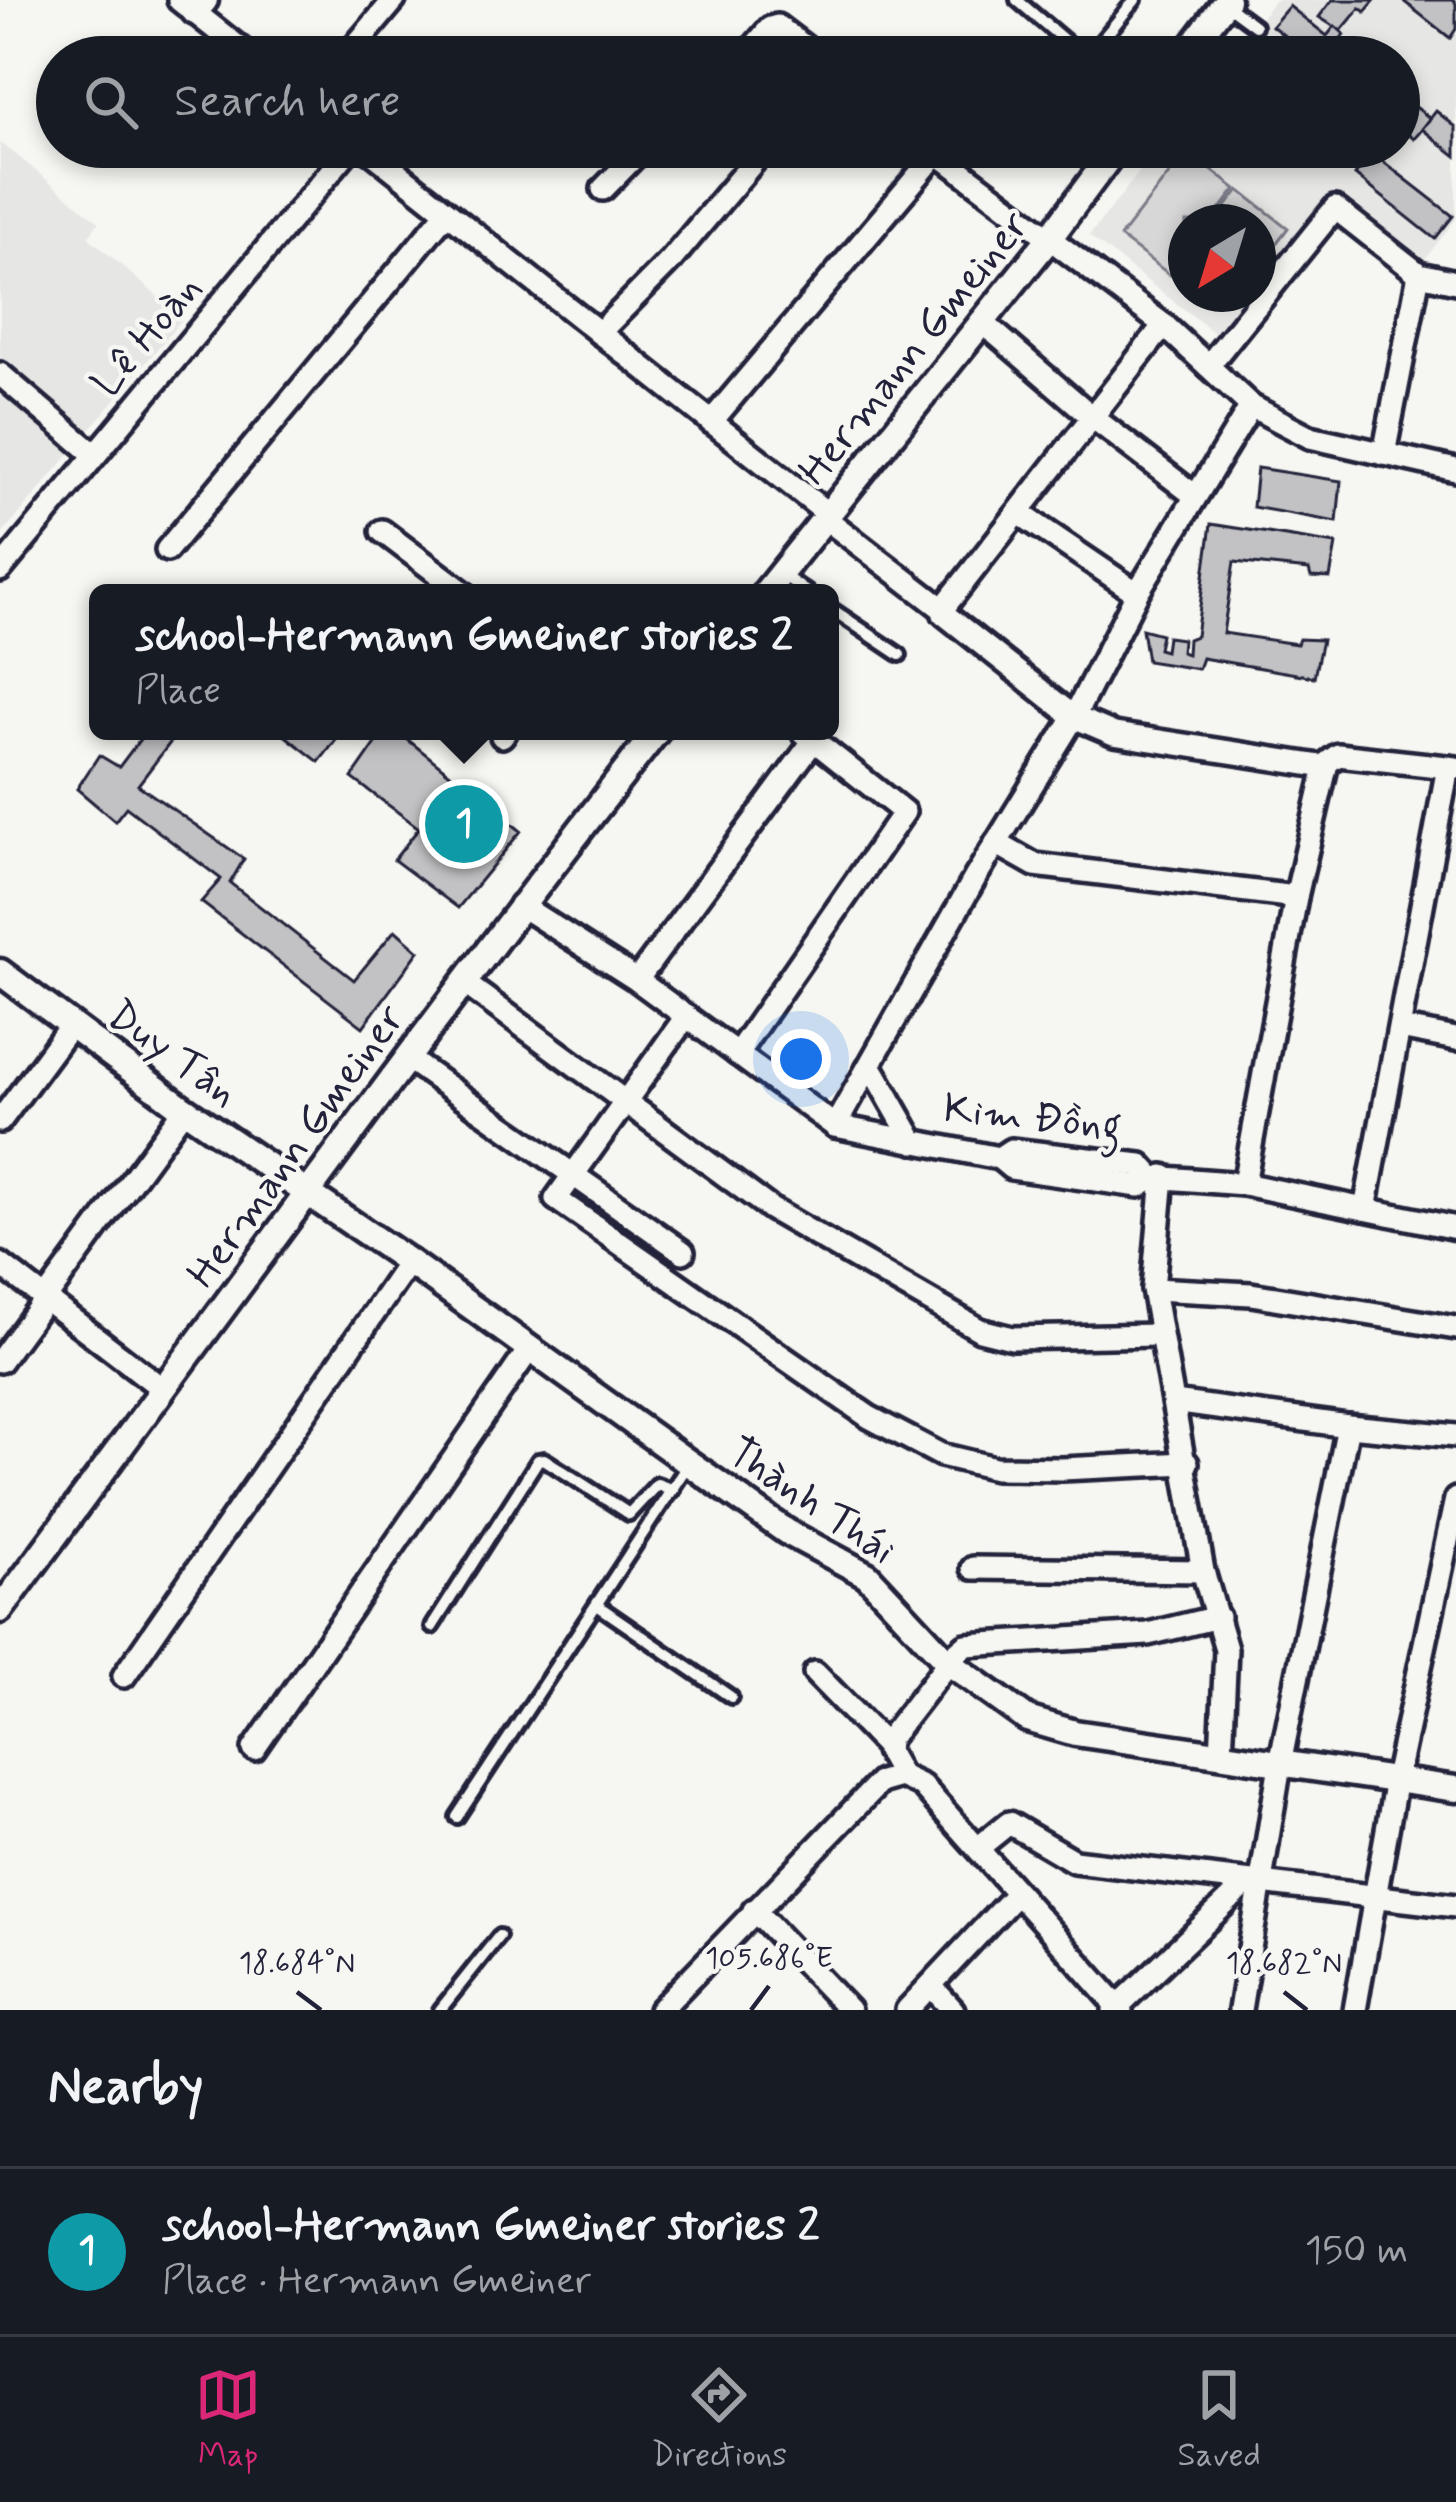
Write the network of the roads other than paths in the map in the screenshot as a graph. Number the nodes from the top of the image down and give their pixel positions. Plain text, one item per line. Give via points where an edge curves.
1 (394, 0) edge
2 (1017, 0) edge
3 (1136, 0) edge
4 (1226, 2) edge
5 (193, 4) edge
6 (1255, 26) dead end
7 (228, 36) edge
8 (364, 36) edge
9 (763, 36) edge
10 (790, 36) edge
11 (1061, 36) edge
12 (1104, 36) edge
13 (1200, 36) edge
14 (334, 168) edge
15 (391, 168) edge
16 (624, 168) edge
17 (748, 168) edge
18 (918, 168) edge
19 (956, 168) edge
20 (1101, 168) edge
21 (603, 189) dead end
22 (447, 212) junction
23 (1048, 240) junction
24 (1419, 274) junction
25 (1456, 283) edge
26 (981, 321) junction
27 (1164, 325) junction
28 (599, 333) junction
29 (1208, 366) junction
30 (0, 374) edge
31 (1251, 406) junction
32 (1091, 416) junction
33 (711, 422) junction
34 (1384, 454) junction
35 (95, 455) junction
36 (1456, 470) edge
37 (1194, 495) junction
38 (1019, 512) junction
39 (827, 516) junction
40 (382, 531) dead end
41 (166, 550) dead end
42 (0, 570) edge
43 (772, 583) edge
44 (452, 584) edge
45 (1137, 593) junction
46 (944, 610) junction
47 (839, 614) edge
48 (900, 656) dead end
49 (1074, 717) junction
50 (650, 740) edge
51 (805, 740) edge
52 (813, 740) edge
53 (1326, 767) junction
54 (1452, 767) edge
55 (996, 843) junction
56 (1296, 897) junction
57 (520, 905) junction
58 (0, 972) edge
59 (637, 980) junction
60 (463, 982) junction
61 (685, 1018) junction
62 (71, 1024) junction
63 (1400, 1028) junction
64 (1456, 1040) edge
65 (736, 1054) junction
66 (407, 1058) junction
67 (870, 1065) junction
68 (625, 1102) junction
69 (184, 1109) junction
70 (0, 1121) edge
71 (835, 1126) junction
72 (914, 1142) junction
73 (571, 1175) junction
74 (1158, 1176) junction
75 (1244, 1184) junction
76 (304, 1192) junction
77 (1365, 1209) junction
78 (1456, 1228) edge
79 (683, 1252) dead end
80 (409, 1262) junction
81 (0, 1264) edge
82 (1153, 1289) junction
83 (44, 1298) junction
84 (1456, 1328) edge
85 (1159, 1335) junction
86 (528, 1351) junction
87 (0, 1361) edge
88 (164, 1390) junction
89 (1174, 1402) junction
90 (1348, 1426) junction
91 (1456, 1436) edge
92 (689, 1463) junction
93 (1187, 1463) junction
94 (673, 1490) junction
95 (1456, 1499) edge
96 (973, 1568) dead end
97 (1204, 1571) junction
98 (597, 1605) junction
99 (1, 1606) edge
100 (1218, 1617) junction
101 (432, 1627) dead end
102 (948, 1662) junction
103 (815, 1672) dead end
104 (124, 1676) dead end
105 (731, 1697) dead end
106 (886, 1746) junction
107 (254, 1749) dead end
108 (1221, 1754) junction
109 (1280, 1764) junction
110 (901, 1776) junction
111 (1396, 1780) junction
112 (1456, 1789) edge
113 (457, 1817) dead end
114 (977, 1848) junction
115 (1254, 1885) junction
116 (1018, 1893) junction
117 (1376, 1897) junction
118 (1456, 1906) edge
119 (754, 1910) junction
120 (499, 1936) dead end
121 (931, 1986) junction
122 (670, 2006) edge
123 (1118, 2009) edge
124 (440, 2010) edge
125 (849, 2010) edge
126 (907, 2010) edge
127 (953, 2010) edge
128 (1240, 2010) edge
129 (1355, 2010) edge

1 - 8 street
2 - 11 lane
3 - 12 lane
4 - 6 lane
4 - 13 street
5 - 7 street
9 - 10 street via 777,26
14 - 35 street, Lê Hoàn
15 - 22 street
16 - 21 street
17 - 28 street
18 - 33 street
19 - 23 street
20 - 23 street, Hermann Gmeiner
22 - 28 street
22 - 41 street
23 - 26 street, Hermann Gmeiner
23 - 27 street
24 - 25 street
24 - 29 street via 1335,208
24 - 34 street
26 - 32 street
26 - 39 street, Hermann Gmeiner
27 - 29 street
27 - 32 street
28 - 33 street
29 - 31 street
30 - 35 street
31 - 34 street via 1310,437
31 - 37 street
32 - 37 street
32 - 38 street
33 - 39 street
34 - 36 street
35 - 42 street, Lê Hoàn
37 - 45 street
38 - 45 street
38 - 46 street
39 - 43 street, Hermann Gmeiner
39 - 46 street
40 - 44 street
45 - 49 street
46 - 49 street
47 - 48 lane
49 - 53 street via 1114,734
49 - 55 street
50 - 57 street, Hermann Gmeiner
51 - 59 street
52 - 65 street via 904,812
53 - 54 street via 1338,754
53 - 56 street
54 - 63 street
55 - 56 street via 1035,865
55 - 67 street
56 - 75 street
57 - 59 street, Kim Đồng
57 - 60 street, Hermann Gmeiner
58 - 62 street, Duy Tân
59 - 61 street, Kim Đồng
60 - 66 street, Hermann Gmeiner
60 - 68 street
61 - 65 street, Kim Đồng
61 - 68 street
62 - 69 street, Duy Tân
62 - 70 street
63 - 64 street
63 - 77 street
65 - 71 street, Kim Đồng
66 - 73 street
66 - 76 street, Hermann Gmeiner
67 - 71 street
67 - 72 street
68 - 73 street
68 - 85 street via 772,1209 980,1330 1012,1338
69 - 76 street, Duy Tân
69 - 83 street
71 - 72 street, Kim Đồng
72 - 74 street, Kim Đồng via 999,1158 1010,1168 1089,1169 1138,1186
73 - 79 street
73 - 93 street via 556,1199 869,1417 941,1454 995,1468
74 - 75 street, Kim Đồng
74 - 82 street
75 - 77 street, Kim Đồng
76 - 80 street, Thành Thái
76 - 88 street, Hermann Gmeiner
77 - 78 street, Kim Đồng
80 - 86 street, Thành Thái
80 - 104 street
81 - 83 street
82 - 84 street via 1251,1294
82 - 85 street
83 - 87 street
83 - 88 street
85 - 89 street
86 - 92 street, Thành Thái
86 - 107 street
88 - 99 street, Hermann Gmeiner
89 - 90 street
89 - 93 street
90 - 91 street
90 - 109 street
92 - 94 lane
92 - 102 street, Thành Thái via 787,1532 868,1575
93 - 97 street
94 - 98 lane
94 - 101 lane via 657,1484 629,1514 538,1460
95 - 111 street
96 - 97 street
97 - 100 street
98 - 105 lane
98 - 113 lane
100 - 102 street via 1128,1636 974,1642
100 - 108 street via 1226,1649
102 - 106 street
102 - 108 street, Thành Thái via 1027,1719
103 - 106 street
106 - 110 street
108 - 109 street, Thành Thái
109 - 111 street, Thành Thái
109 - 115 street
110 - 114 street via 922,1786
110 - 119 street via 880,1782
111 - 112 street, Thành Thái
111 - 117 street
114 - 115 street via 1009,1823 1074,1861
114 - 116 street
115 - 117 street
115 - 123 street
115 - 128 street
116 - 121 street
116 - 123 street
117 - 118 street
117 - 129 street
119 - 122 street
119 - 125 street
120 - 124 lane
121 - 126 street
121 - 127 street

